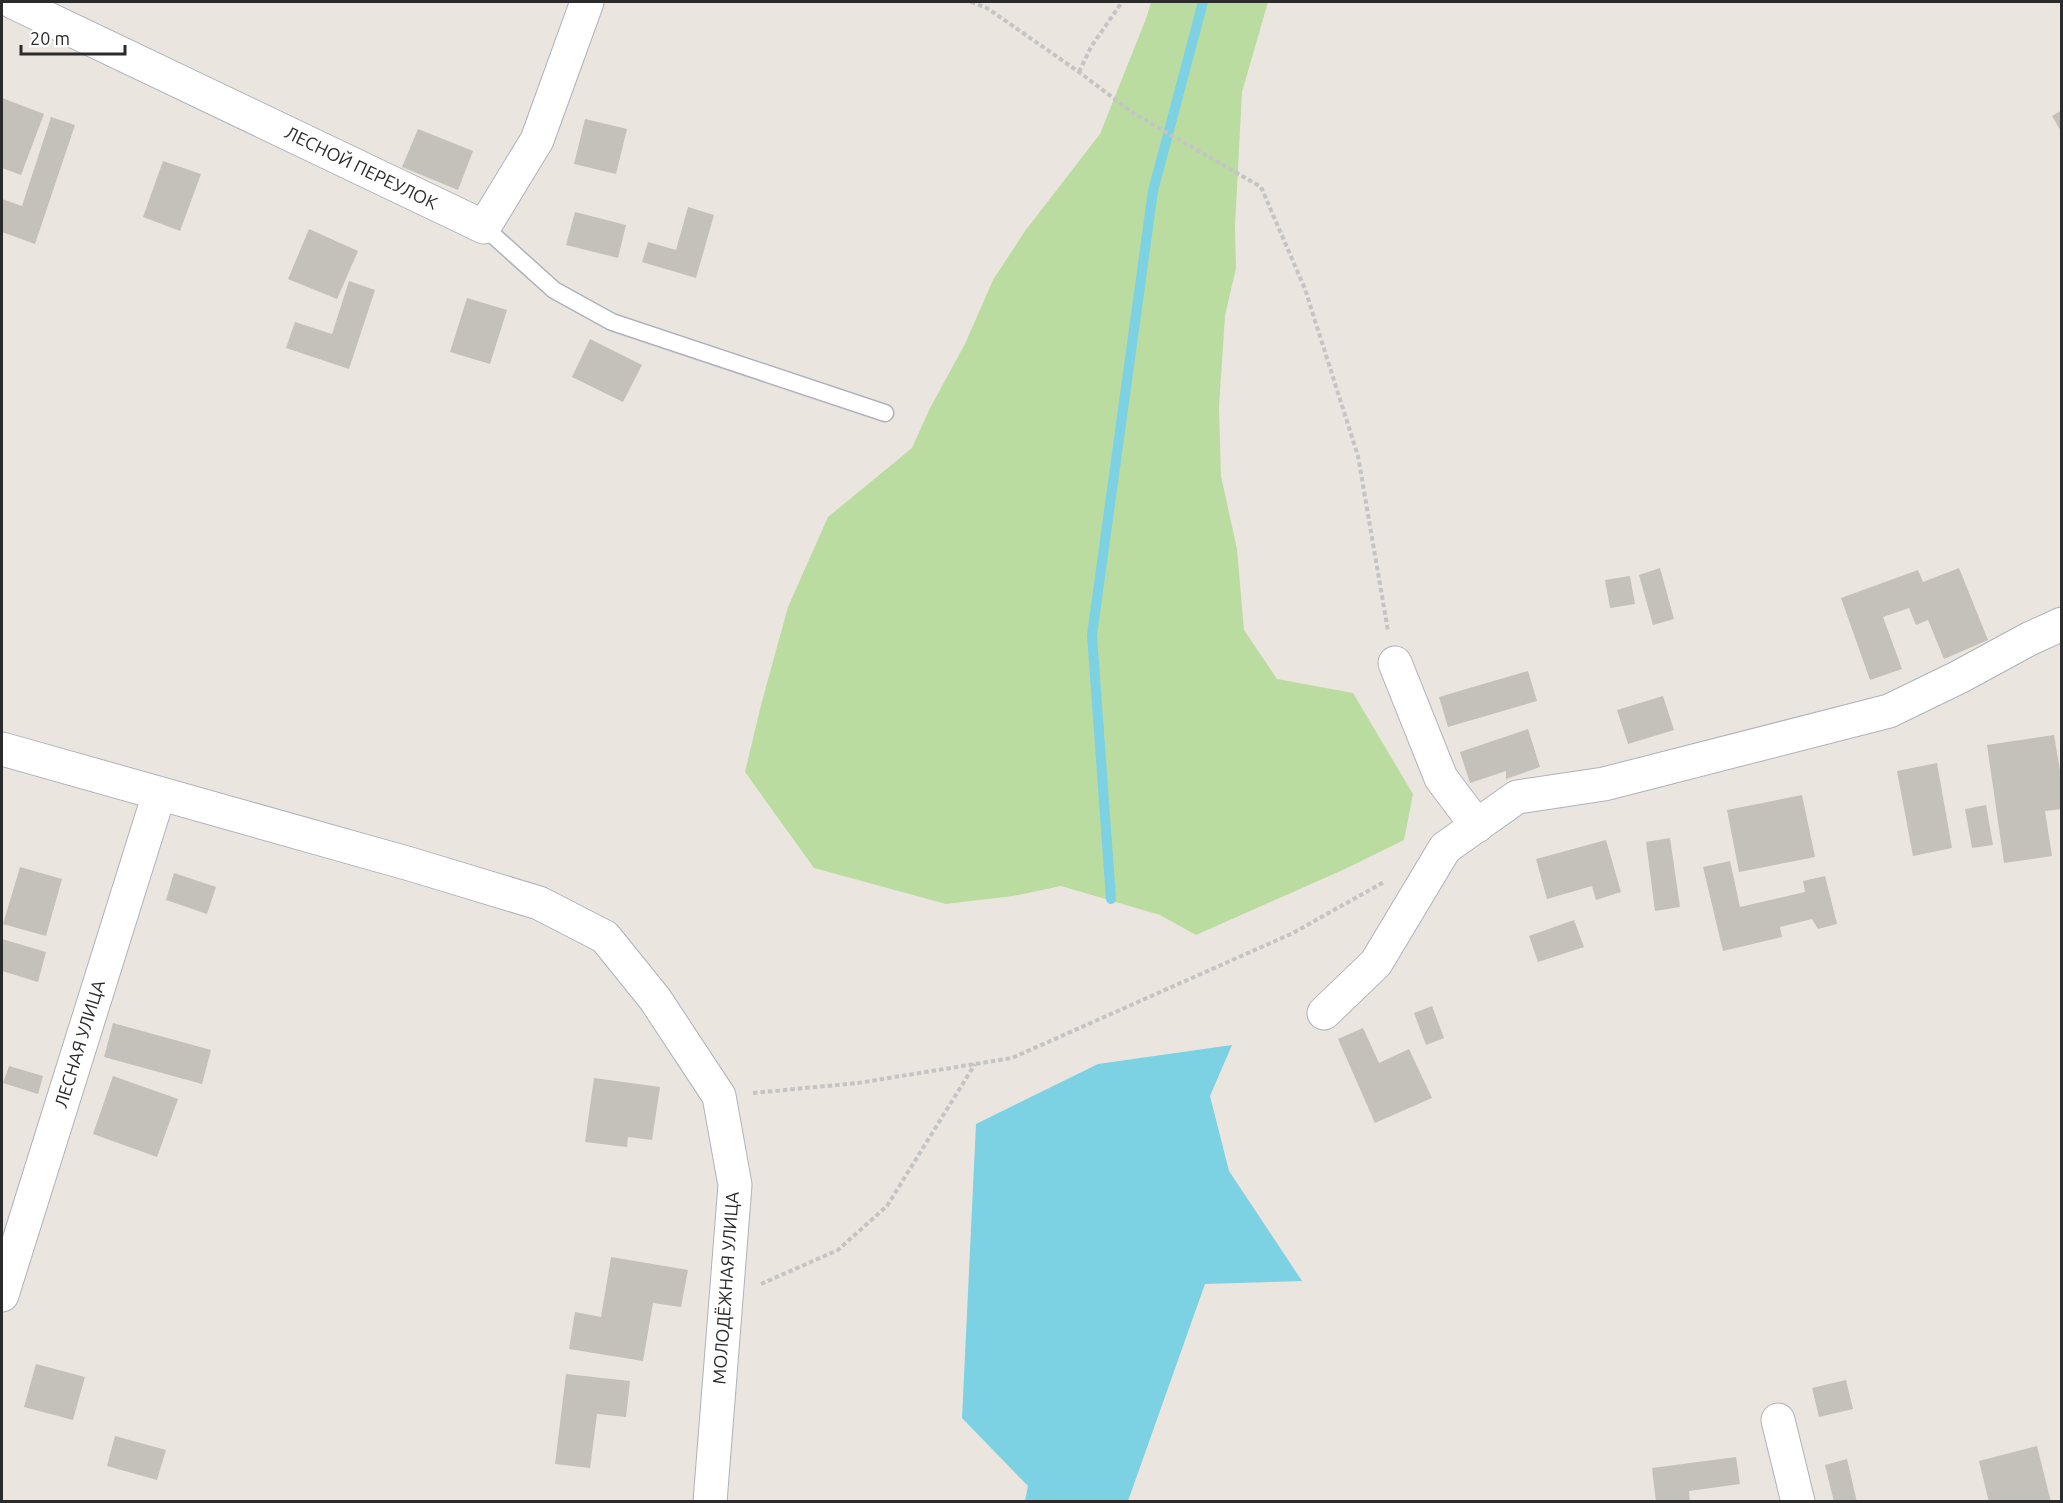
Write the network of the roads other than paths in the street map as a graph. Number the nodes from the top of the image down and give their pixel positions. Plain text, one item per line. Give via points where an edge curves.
1 (13, 2) edge
2 (587, 2) edge
3 (484, 227) junction
4 (885, 413) dead end
5 (2061, 624) edge
6 (1395, 663) road end
7 (2, 749) edge
8 (159, 794) junction
9 (1477, 826) junction
10 (1324, 1013) dead end
11 (2, 1295) edge
12 (1778, 1420) dead end
13 (710, 1502) edge
14 (1798, 1502) edge

1 - 3 street, ЛЕСНОЙ ПЕРЕУЛОК
2 - 3 street via 537,140
3 - 4 lane via 554,290 612,322
5 - 9 street via 1889,711 1604,784 1518,797
6 - 9 street via 1441,778
7 - 8 street, МОЛОДЁЖНАЯ УЛИЦА
8 - 11 street, ЛЕСНАЯ УЛИЦА
8 - 13 street, МОЛОДЁЖНАЯ УЛИЦА via 539,903 606,937 655,999 719,1096 735,1185
9 - 10 street via 1445,848 1376,963
12 - 14 street

